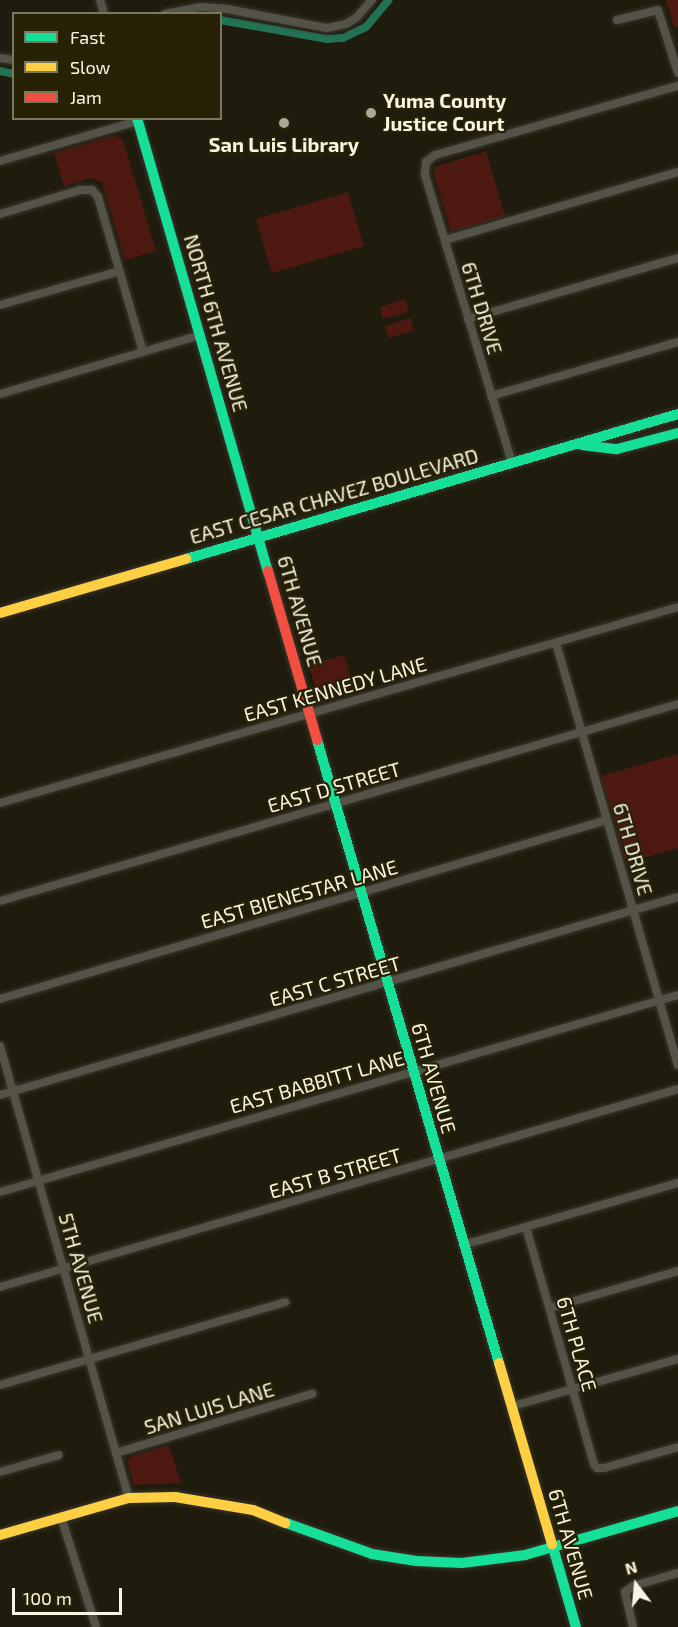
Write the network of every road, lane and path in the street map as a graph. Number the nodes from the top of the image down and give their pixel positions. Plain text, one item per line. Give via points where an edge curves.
1 (372, 0) edge
2 (175, 12) edge
3 (617, 20) dead end
4 (678, 73) edge
5 (678, 86) edge
6 (137, 120) edge
7 (0, 161) edge
8 (678, 172) edge
9 (0, 214) edge
10 (445, 240) junction
11 (678, 258) edge
12 (119, 271) junction
13 (0, 306) edge
14 (468, 319) junction
15 (201, 335) junction
16 (678, 342) edge
17 (143, 352) junction
18 (0, 394) edge
19 (492, 396) junction
20 (678, 414) edge
21 (678, 433) edge
22 (574, 445) junction
23 (512, 463) junction
24 (260, 537) junction
25 (678, 607) edge
26 (0, 613) edge
27 (556, 643) junction
28 (678, 704) edge
29 (311, 714) junction
30 (582, 732) junction
31 (0, 803) edge
32 (336, 804) junction
33 (607, 820) junction
34 (362, 893) junction
35 (678, 897) edge
36 (0, 901) edge
37 (633, 910) junction
38 (388, 984) junction
39 (678, 995) edge
40 (0, 999) edge
41 (659, 1000) junction
42 (0, 1046) edge
43 (678, 1065) edge
44 (413, 1072) junction
45 (678, 1089) edge
46 (13, 1091) junction
47 (0, 1095) edge
48 (439, 1160) junction
49 (39, 1180) junction
50 (678, 1183) edge
51 (0, 1192) edge
52 (526, 1227) junction
53 (463, 1245) junction
54 (63, 1269) junction
55 (678, 1271) edge
56 (0, 1287) edge
57 (285, 1302) dead end
58 (550, 1308) junction
59 (678, 1359) edge
60 (90, 1360) junction
61 (0, 1385) edge
62 (572, 1389) junction
63 (312, 1394) dead end
64 (513, 1406) junction
65 (678, 1447) edge
66 (116, 1453) junction
67 (59, 1455) dead end
68 (0, 1472) edge
69 (129, 1498) junction
70 (678, 1511) edge
71 (61, 1517) junction
72 (0, 1535) edge
73 (554, 1547) junction
74 (678, 1574) edge
75 (96, 1627) edge
76 (576, 1627) edge
77 (633, 1627) edge

1 - 2 street via 357,18 327,28 227,9 201,7
3 - 4 street via 658,10
5 - 10 street, 6TH DRIVE via 435,155 426,162 425,174
6 - 7 street
6 - 15 main road, NORTH 6TH AVENUE
8 - 10 street
9 - 12 street via 80,190 92,190 98,197
10 - 14 street, 6TH DRIVE
11 - 14 street
12 - 13 street
12 - 17 street
14 - 19 street, 6TH DRIVE
15 - 17 street
15 - 24 main road, NORTH 6TH AVENUE
16 - 19 street
17 - 18 street
19 - 23 street, 6TH DRIVE
20 - 22 main road, EAST CESAR CHAVEZ BOULEVARD
21 - 22 main road via 617,448
22 - 23 main road, EAST CESAR CHAVEZ BOULEVARD
23 - 24 main road, EAST CESAR CHAVEZ BOULEVARD
24 - 26 main road, EAST CESAR CHAVEZ BOULEVARD
24 - 29 main road, 6TH AVENUE
25 - 27 street, EAST KENNEDY LANE
27 - 29 street, EAST KENNEDY LANE
27 - 30 street, 6TH DRIVE
28 - 30 street, EAST D STREET
29 - 31 street, EAST KENNEDY LANE
29 - 32 main road, 6TH AVENUE
30 - 32 street, EAST D STREET
30 - 33 street, 6TH DRIVE
32 - 34 main road, 6TH AVENUE
32 - 36 street, EAST D STREET
33 - 34 street, EAST BIENESTAR LANE
33 - 37 street, 6TH DRIVE
34 - 38 main road, 6TH AVENUE
34 - 40 street, EAST BIENESTAR LANE
35 - 37 street, EAST C STREET
37 - 38 street, EAST C STREET
37 - 41 street, 6TH DRIVE
38 - 44 main road, 6TH AVENUE
38 - 46 street, EAST C STREET
39 - 41 street, EAST BABBITT LANE
41 - 43 street, 6TH DRIVE
41 - 44 street, EAST BABBITT LANE
42 - 46 street, 5TH AVENUE
44 - 48 main road, 6TH AVENUE
44 - 49 street, EAST BABBITT LANE
45 - 48 street, EAST B STREET
46 - 47 street, EAST C STREET
46 - 49 street, 5TH AVENUE
48 - 53 main road, 6TH AVENUE
48 - 54 street, EAST B STREET
49 - 51 street, EAST BABBITT LANE
49 - 54 street, 5TH AVENUE
50 - 52 street
52 - 53 street
52 - 58 street, 6TH PLACE
53 - 64 main road, 6TH AVENUE
54 - 56 street, EAST B STREET
54 - 60 street, 5TH AVENUE
55 - 58 street
57 - 60 street
58 - 62 street, 6TH PLACE
59 - 62 street
60 - 61 street
60 - 66 street, 5TH AVENUE
62 - 64 street
62 - 65 street, 6TH PLACE via 597,1468
63 - 66 street, SAN LUIS LANE
64 - 73 main road, 6TH AVENUE
66 - 69 street, 5TH AVENUE
67 - 68 street
69 - 71 main road
69 - 73 main road via 175,1497 232,1505 270,1515 354,1549 416,1561 492,1560
70 - 73 main road
71 - 72 main road
71 - 75 street
73 - 76 main road, 6TH AVENUE
74 - 77 street via 633,1586 626,1592

